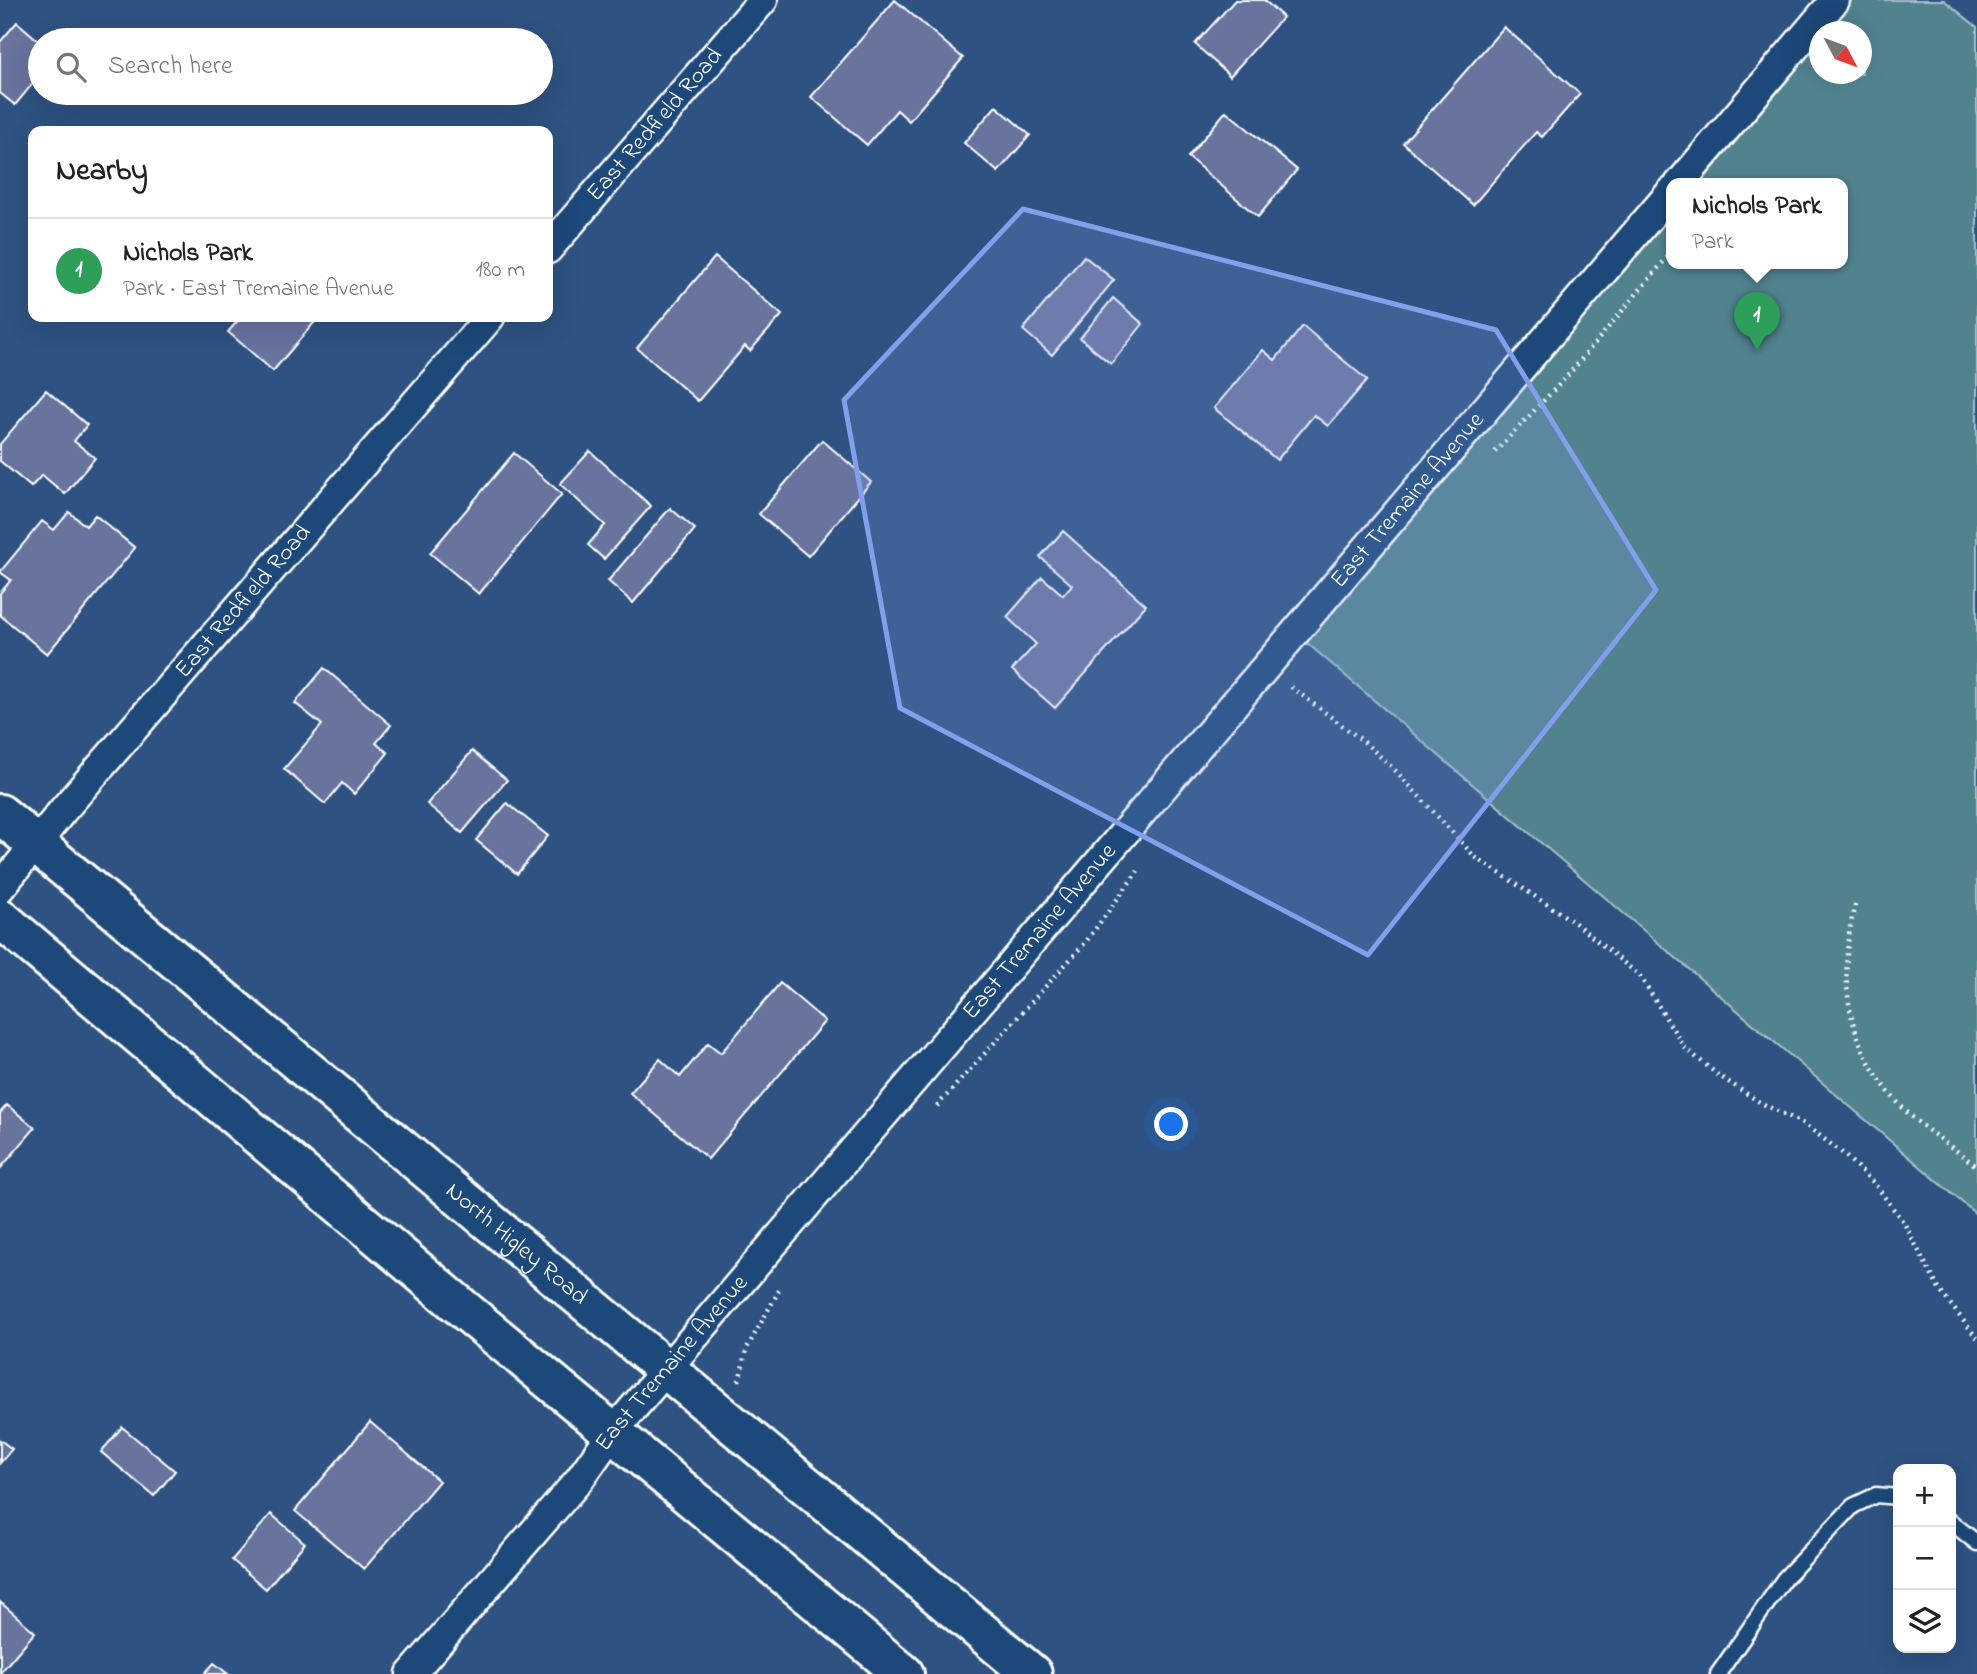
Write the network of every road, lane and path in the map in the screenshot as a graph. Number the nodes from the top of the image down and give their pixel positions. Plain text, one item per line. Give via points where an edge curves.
1 (763, 0) edge
2 (1835, 0) edge
3 (1684, 178) edge
4 (1666, 198) edge
5 (553, 243) edge
6 (1666, 259) edge
7 (486, 322) edge
8 (1494, 453) dead end
9 (1299, 676) dead end
10 (1290, 686) junction
11 (1282, 696) dead end
12 (0, 814) edge
13 (36, 843) junction
14 (1140, 867) dead end
15 (0, 888) edge
16 (1855, 905) dead end
17 (0, 918) edge
18 (936, 1107) dead end
19 (1977, 1167) edge
20 (785, 1278) dead end
21 (1977, 1338) edge
22 (666, 1370) junction
23 (739, 1381) dead end
24 (612, 1433) junction
25 (1893, 1497) edge
26 (1956, 1526) edge
27 (1977, 1543) edge
28 (411, 1674) edge
29 (904, 1674) edge
30 (1032, 1674) edge
31 (1718, 1674) edge

1 - 5 street, East Redfield Road
2 - 3 street
4 - 22 street, East Tremaine Avenue
6 - 8 path via 1569,374
7 - 13 street, East Redfield Road
9 - 10 path
10 - 11 path
10 - 21 path via 1394,769 1475,857 1573,922 1640,976 1684,1047 1718,1075 1804,1124 1874,1183 1904,1223 1940,1291
12 - 13 main road, North Higley Road
13 - 15 street, East Redfield Road
13 - 22 main road, North Higley Road
14 - 18 path via 1085,943
16 - 19 path via 1847,936 1847,974 1849,1014 1862,1049 1880,1082 1908,1113
17 - 24 main road
20 - 23 path via 747,1348
22 - 24 street, East Tremaine Avenue
22 - 30 main road, North Higley Road
24 - 28 street, East Tremaine Avenue via 579,1480
24 - 29 main road
25 - 31 lane via 1876,1495 1853,1506 1784,1579
26 - 27 lane

